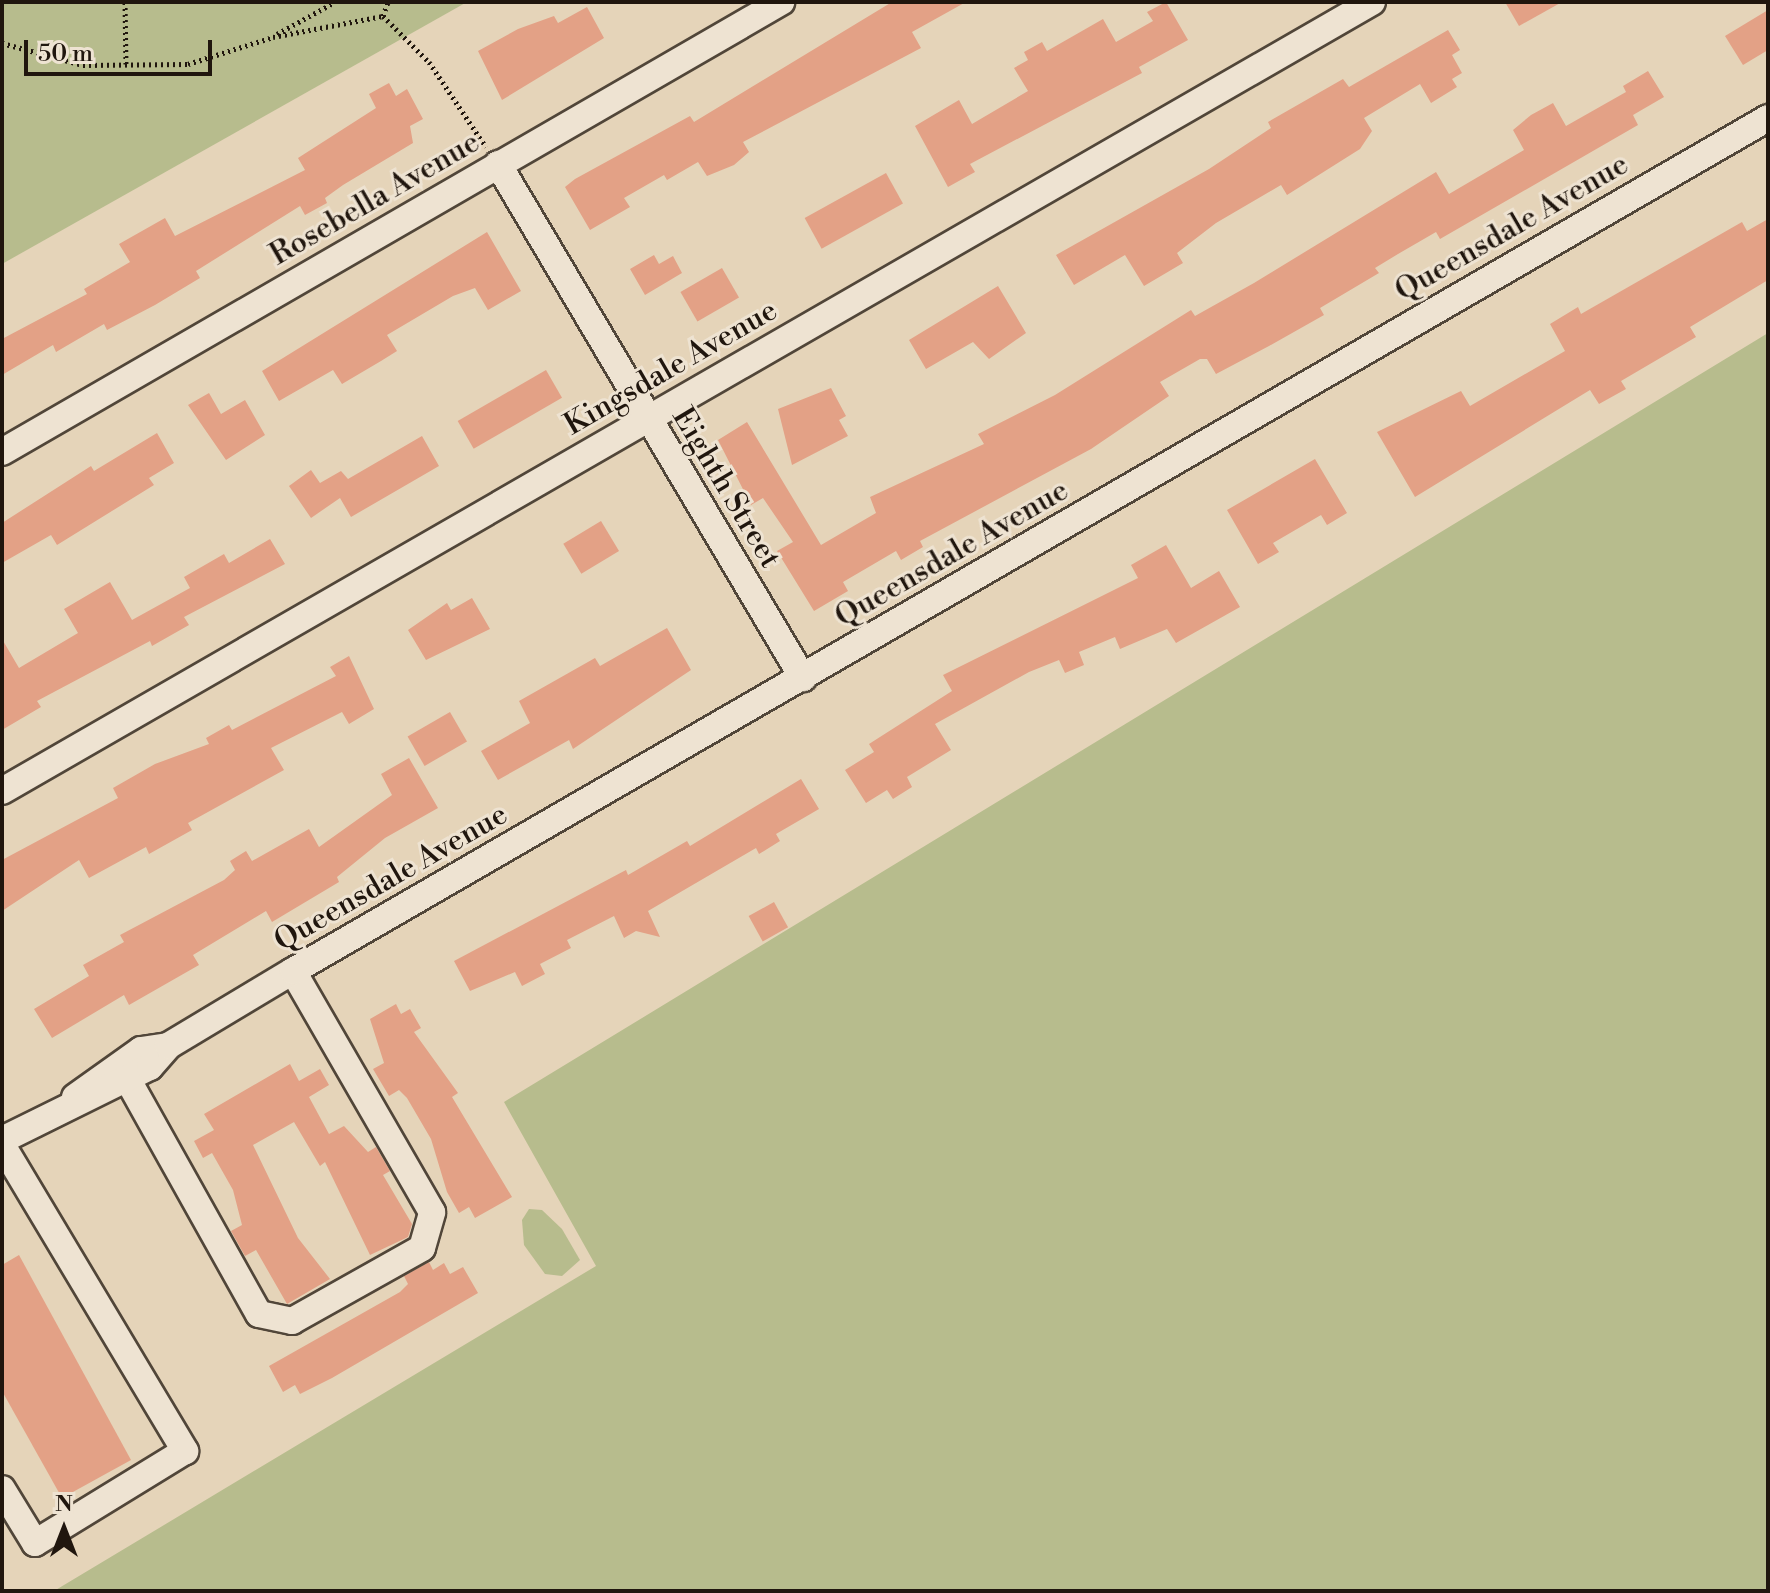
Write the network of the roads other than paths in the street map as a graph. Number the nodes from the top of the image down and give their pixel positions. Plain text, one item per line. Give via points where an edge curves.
1 (781, 2) edge
2 (1372, 2) edge
3 (1768, 118) edge
4 (498, 164) junction
5 (647, 419) junction
6 (2, 452) edge
7 (803, 678) junction
8 (2, 791) edge
9 (293, 971) junction
10 (168, 1046) junction
11 (128, 1080) junction
12 (68, 1104) junction
13 (2, 1143) edge
14 (2, 1489) edge

1 - 4 street, Rosebella Avenue
2 - 5 street, Kingsdale Avenue
3 - 7 street, Queensdale Avenue
4 - 5 street, Eighth Street
4 - 6 street, Rosebella Avenue
5 - 7 street, Eighth Street
5 - 8 street, Kingsdale Avenue
7 - 9 street, Queensdale Avenue
9 - 10 street, Queensdale Avenue
9 - 11 street via 432,1212 422,1248 292,1321 259,1314
10 - 11 street, Queensdale Avenue
10 - 12 street, Queensdale Avenue via 141,1050 100,1073
11 - 12 street, Queensdale Avenue
12 - 13 street, Queensdale Avenue
13 - 14 street via 185,1451 35,1543

